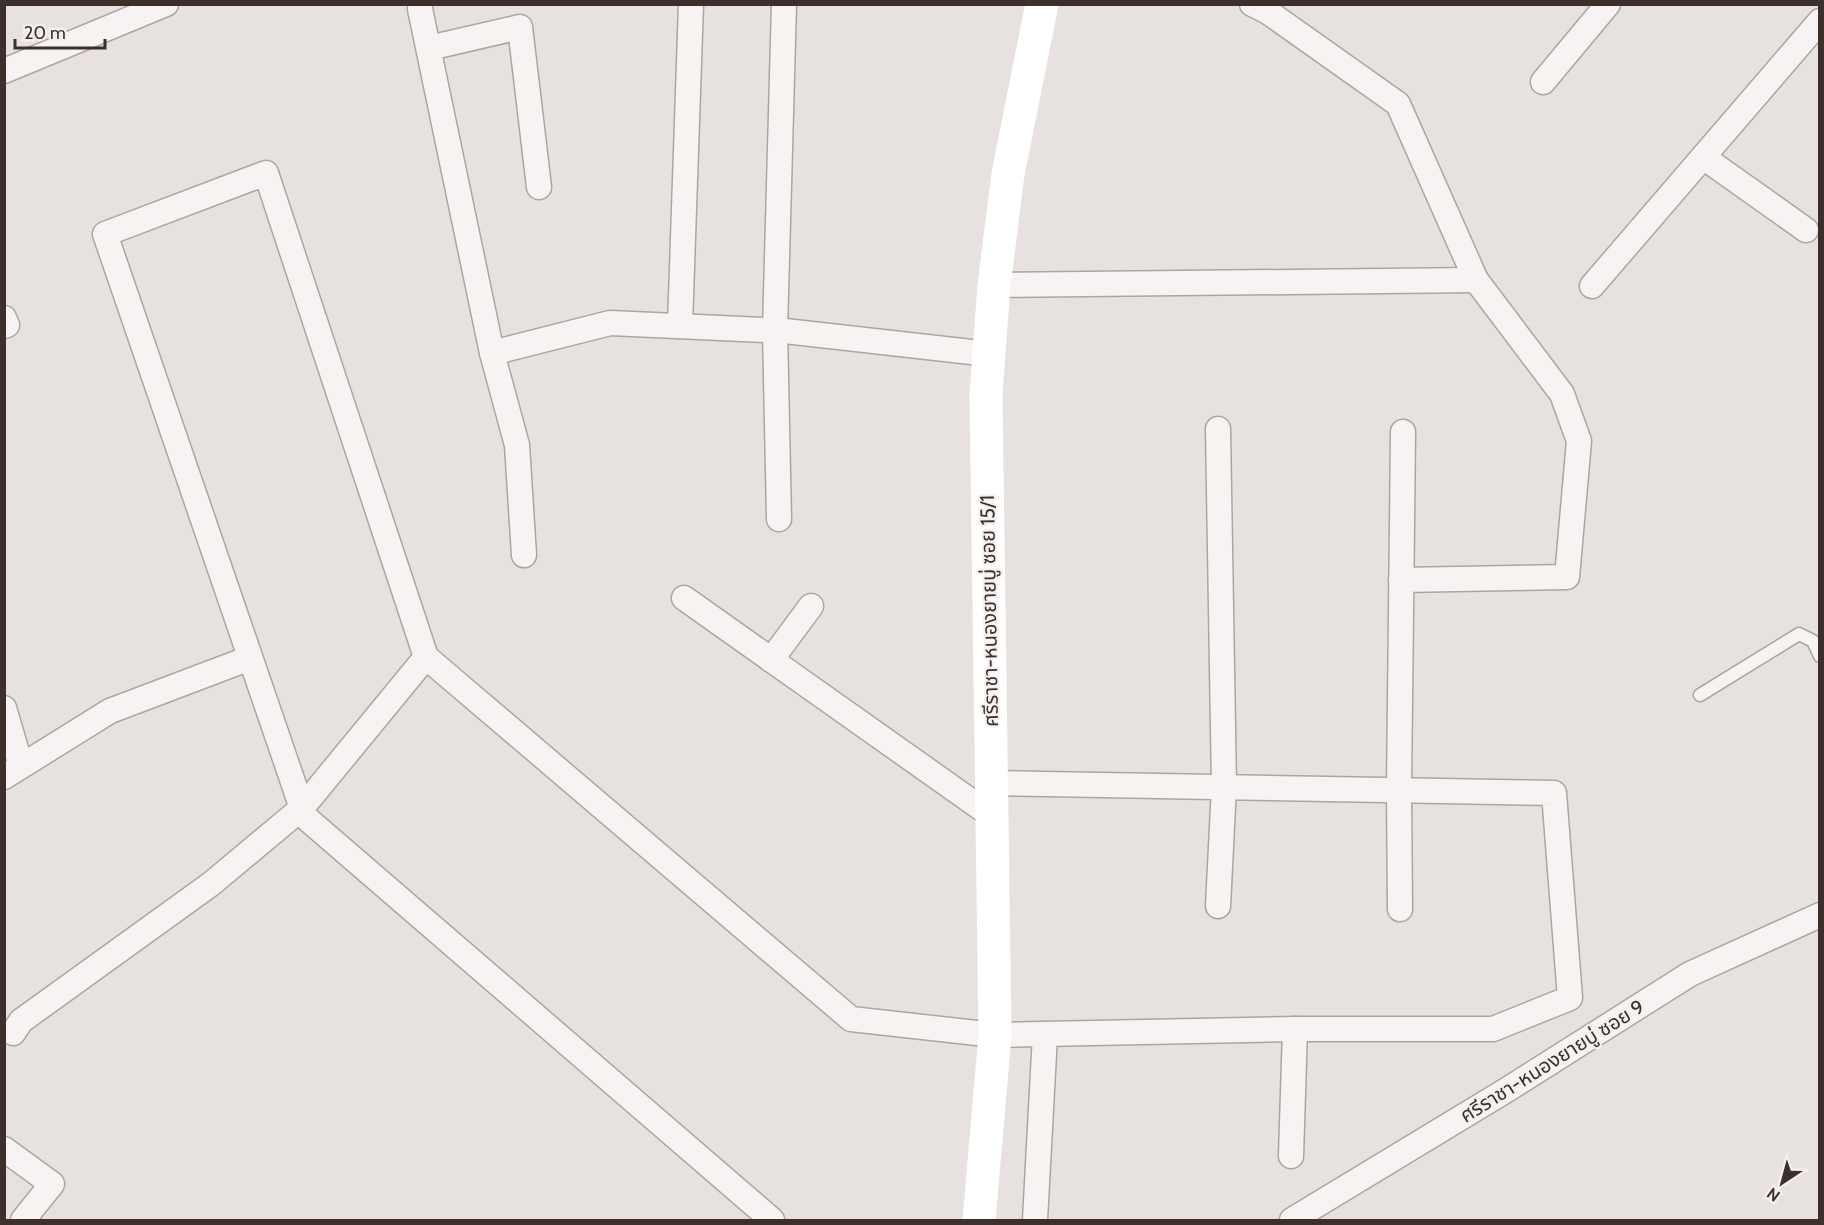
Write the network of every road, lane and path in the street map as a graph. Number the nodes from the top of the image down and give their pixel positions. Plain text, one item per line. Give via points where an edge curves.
1 (166, 4) edge
2 (691, 4) edge
3 (784, 4) edge
4 (1042, 4) edge
5 (1252, 4) edge
6 (1608, 4) edge
7 (420, 9) dead end
8 (1820, 21) edge
9 (429, 48) junction
10 (4, 71) edge
11 (1543, 82) dead end
12 (1703, 157) junction
13 (539, 187) dead end
14 (1806, 230) dead end
15 (1476, 280) junction
16 (994, 285) junction
17 (1592, 286) dead end
18 (4, 318) edge
19 (4, 326) edge
20 (680, 326) junction
21 (775, 330) junction
22 (492, 353) junction
23 (989, 354) junction
24 (1218, 429) dead end
25 (1403, 432) dead end
26 (779, 519) dead end
27 (524, 555) dead end
28 (1401, 580) junction
29 (684, 598) dead end
30 (811, 606) dead end
31 (1820, 656) edge
32 (426, 657) junction
33 (250, 658) junction
34 (771, 660) junction
35 (1700, 695) dead end
36 (4, 708) edge
37 (13, 771) edge
38 (991, 783) junction
39 (1224, 787) junction
40 (1399, 790) junction
41 (302, 808) junction
42 (992, 816) junction
43 (1218, 906) dead end
44 (1400, 909) dead end
45 (1820, 915) edge
46 (1294, 1029) junction
47 (12, 1033) dead end
48 (995, 1035) junction
49 (1045, 1035) junction
50 (4, 1149) edge
51 (1291, 1156) dead end
52 (24, 1221) edge
53 (772, 1221) edge
54 (979, 1221) edge
55 (1035, 1221) edge
56 (1292, 1221) edge

1 - 10 street
2 - 20 street
3 - 21 street
4 - 16 street, ศรีราชา-หนองยายบู่ ซอย 15/1 via 1008,174
5 - 15 street via 1398,104
6 - 11 street
7 - 9 street
8 - 12 street
9 - 13 street via 520,27
9 - 22 street
12 - 14 street
12 - 17 street
15 - 16 street
15 - 28 street via 1562,394 1579,441 1567,577
16 - 23 street, ศรีราชา-หนองยายบู่ ซอย 15/1
18 - 19 street
20 - 21 street
20 - 22 street via 610,323
21 - 23 street
21 - 26 street
22 - 27 street via 517,445
23 - 38 street, ศรีราชา-หนองยายบู่ ซอย 15/1 via 986,394
24 - 39 street
25 - 28 street
28 - 40 street
29 - 34 street
30 - 34 street
31 - 35 lane via 1813,642 1799,634
32 - 33 street via 266,173 105,234
32 - 41 street
32 - 48 street via 851,1019
33 - 37 street via 110,711
33 - 41 street
34 - 42 street
36 - 37 street
38 - 39 street
38 - 42 street, ศรีราชา-หนองยายบู่ ซอย 15/1
39 - 40 street
39 - 43 street
40 - 44 street
40 - 46 street via 1554,793 1570,998 1493,1029
41 - 47 street via 211,884 21,1021
41 - 53 street via 305,817
42 - 48 street, ศรีราชา-หนองยายบู่ ซอย 15/1
45 - 56 street, ศรีราชา-หนองยายบู่ ซอย 9 via 1690,974
46 - 49 street
46 - 51 street
48 - 49 street
48 - 54 street, ศรีราชา-หนองยายบู่ ซอย 15/1
49 - 55 street
50 - 52 street via 52,1184

